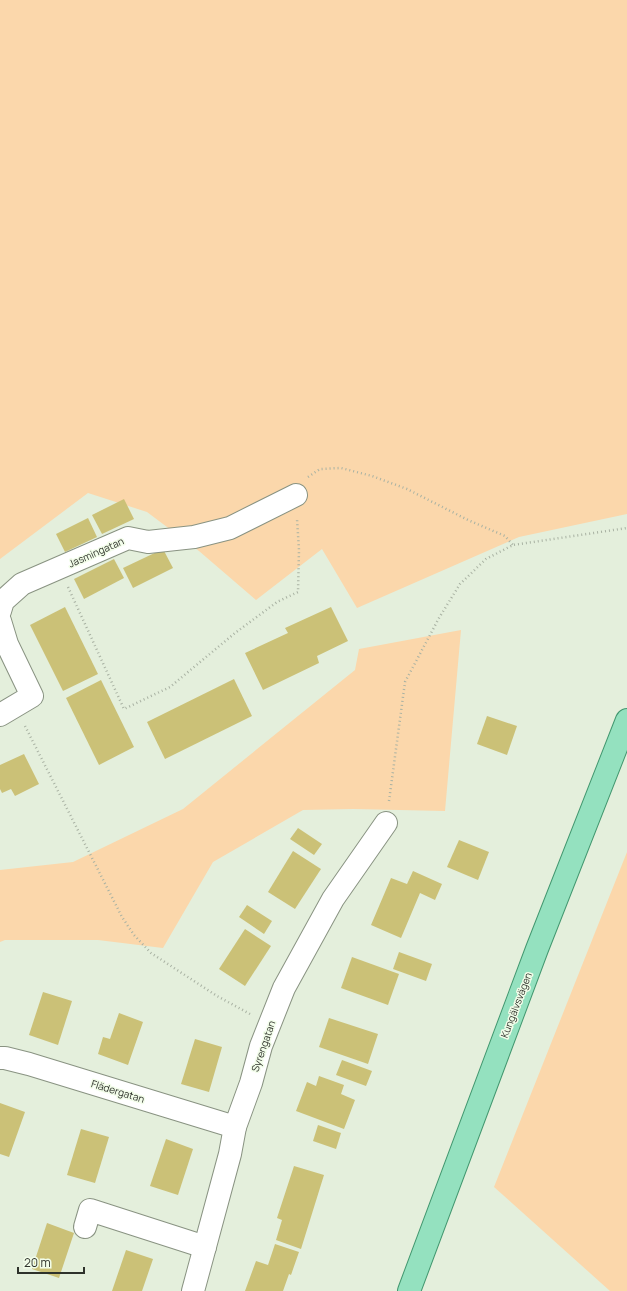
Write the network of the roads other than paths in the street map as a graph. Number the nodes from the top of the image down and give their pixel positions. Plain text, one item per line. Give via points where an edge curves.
1 (296, 495) road end
2 (0, 611) edge
3 (0, 621) edge
4 (8, 710) edge
5 (627, 720) edge
6 (386, 823) road end
7 (0, 1058) edge
8 (235, 1127) junction
9 (84, 1227) dead end
10 (205, 1247) junction
11 (193, 1291) edge
12 (409, 1291) edge

1 - 2 street, Jasmingatan via 230,528 194,537 148,542 128,538 22,584 3,601
3 - 4 street via 7,644 32,696
5 - 12 main road, Kungälvsvägen via 537,949
6 - 8 street, Syrengatan via 333,899 284,988 261,1046
7 - 8 street, Flädergatan via 29,1064
8 - 10 street, Syrengatan
9 - 10 street via 90,1210
10 - 11 street, Syrengatan

